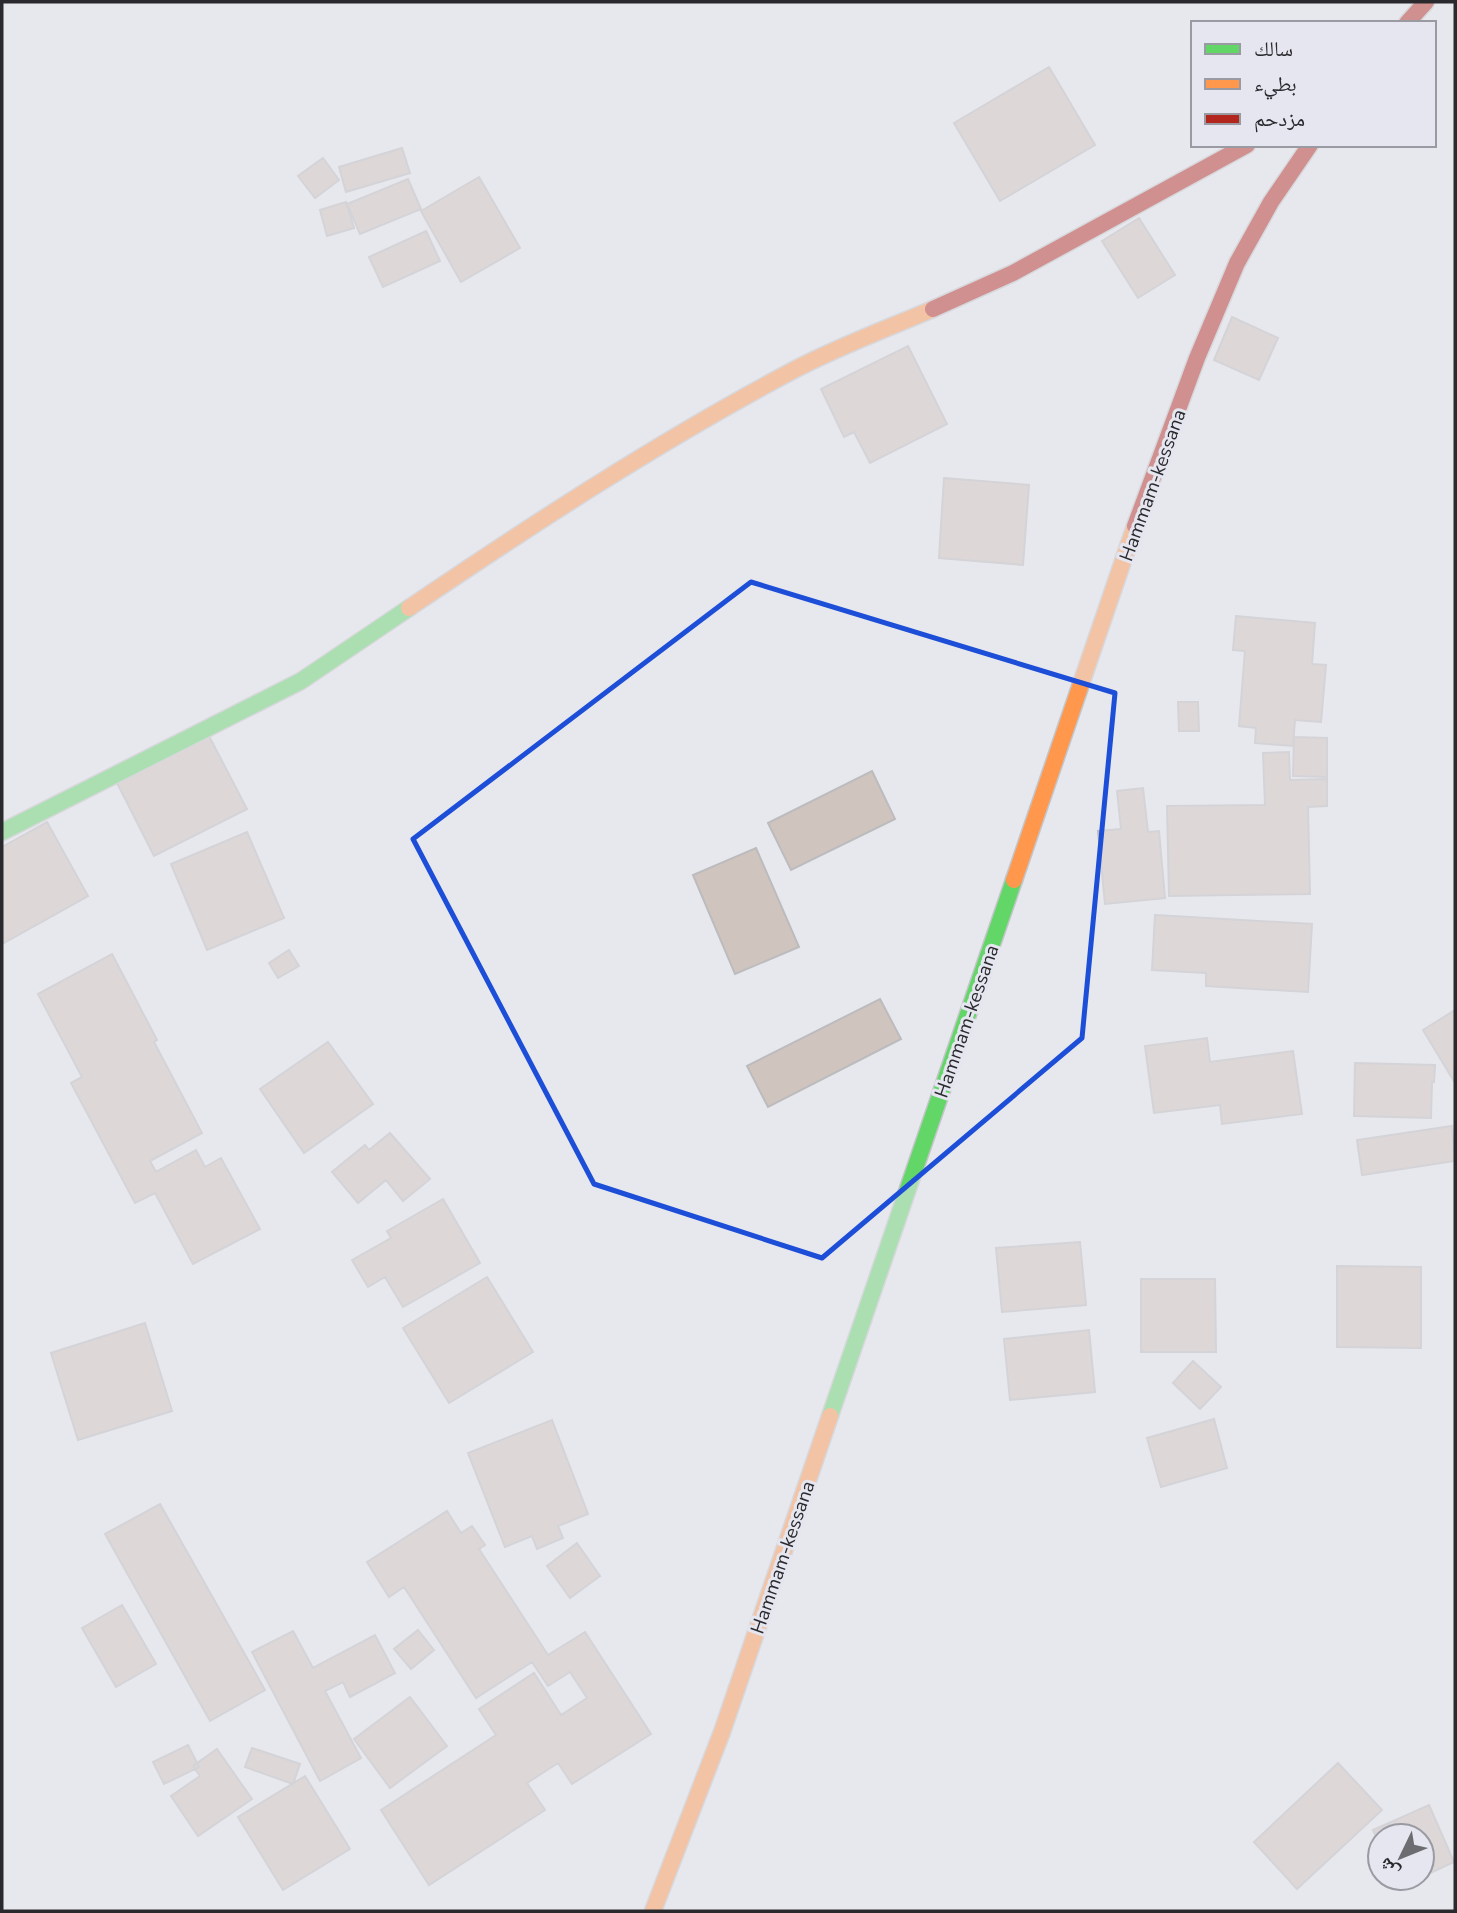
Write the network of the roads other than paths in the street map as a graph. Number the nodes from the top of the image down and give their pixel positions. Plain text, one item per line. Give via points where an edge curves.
1 (1426, 2) edge
2 (1409, 21) edge
3 (1243, 147) edge
4 (1309, 147) edge
5 (2, 832) edge
6 (653, 1911) edge

1 - 2 street
3 - 5 street via 1013,273 794,370 648,453 301,681
4 - 6 street, Hammam-kessana via 1237,263 1143,506 722,1732

